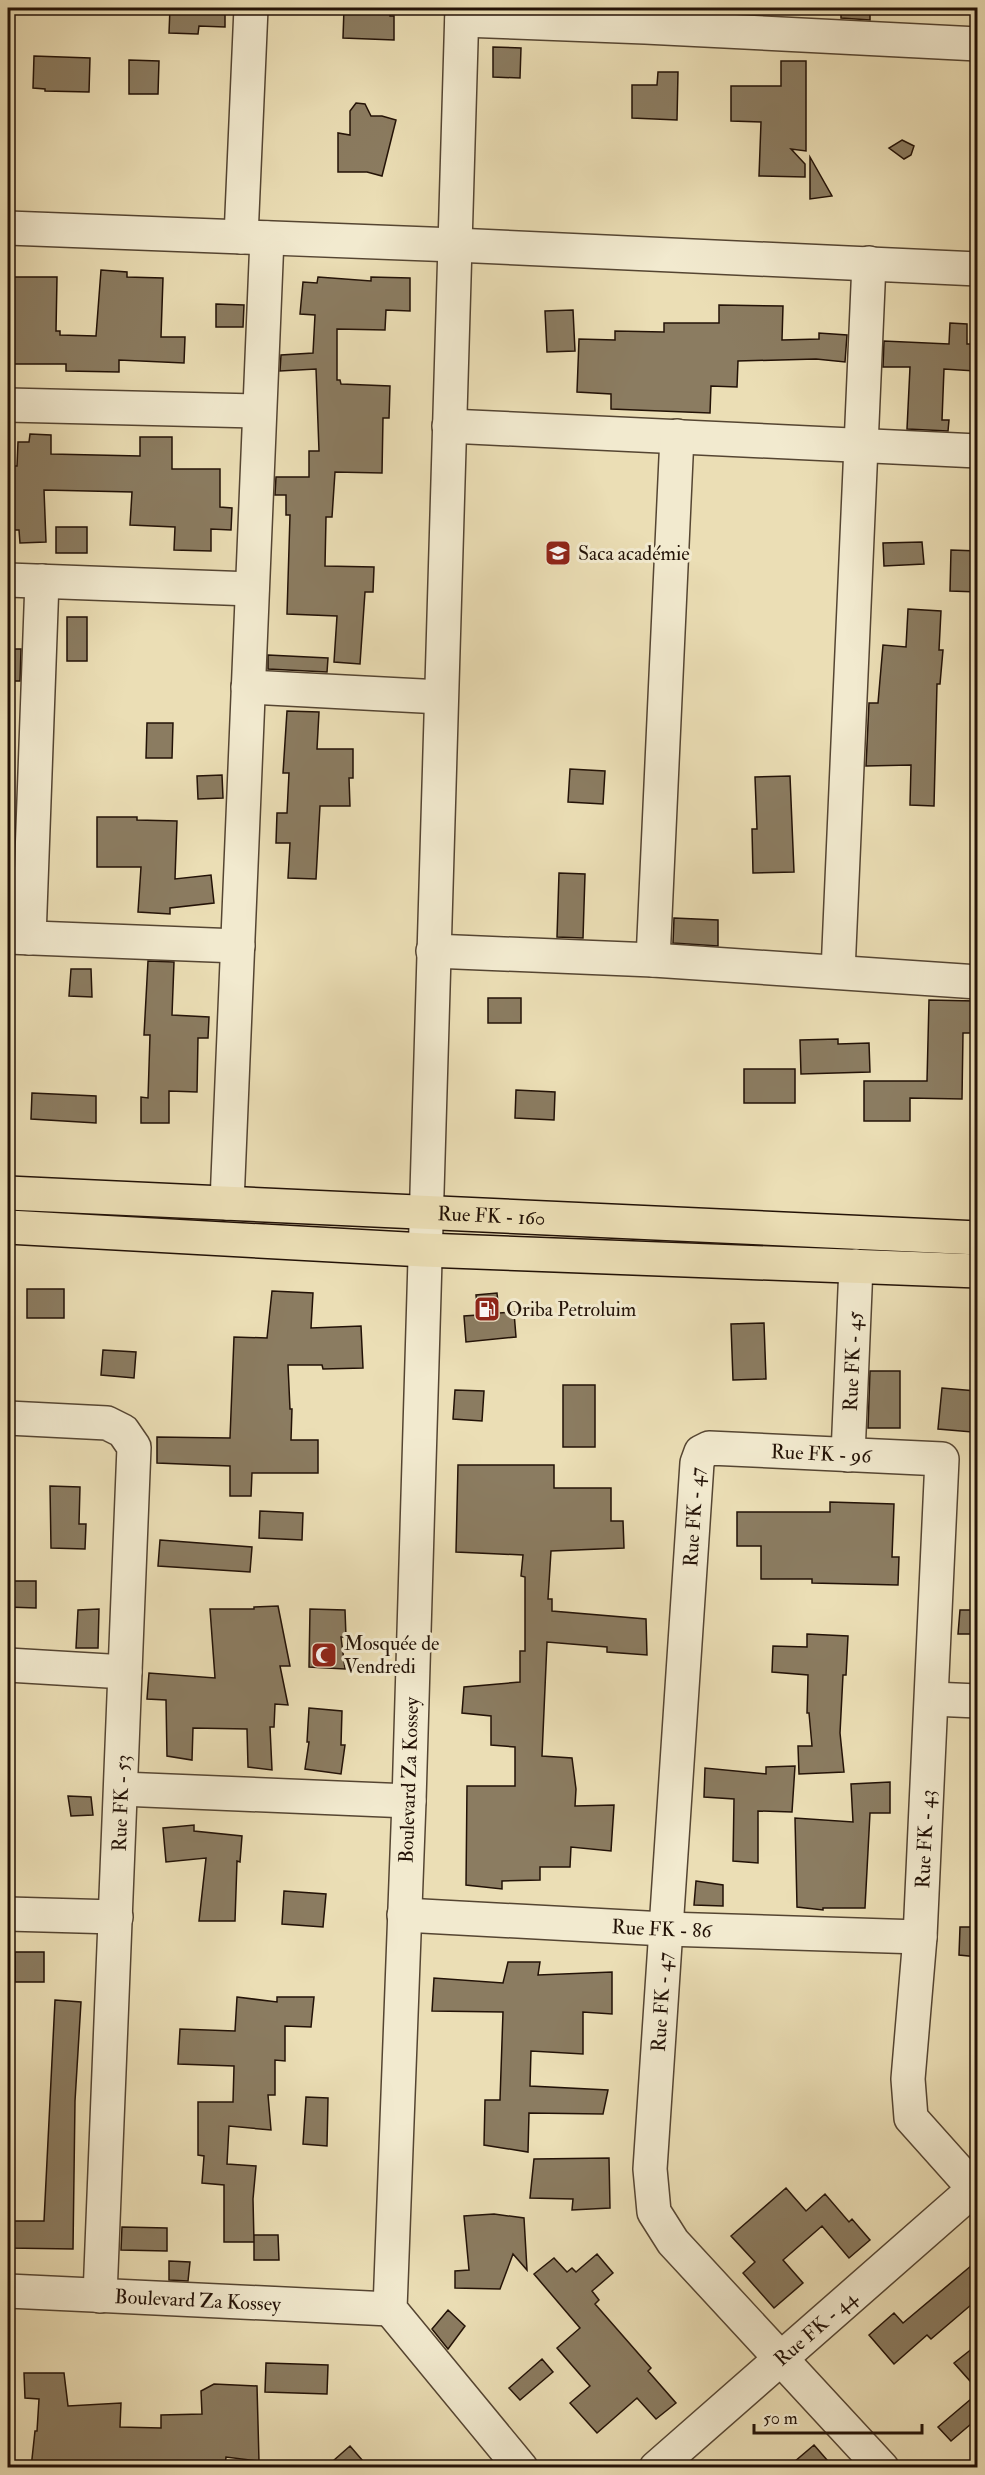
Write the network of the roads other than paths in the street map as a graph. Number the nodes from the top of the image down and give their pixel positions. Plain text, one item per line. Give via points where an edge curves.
1 (251, 8) edge
2 (462, 14) edge
3 (646, 17) edge
4 (978, 44) edge
5 (8, 228) edge
6 (254, 238) junction
7 (455, 245) junction
8 (869, 263) junction
9 (978, 269) edge
10 (8, 405) edge
11 (259, 411) junction
12 (449, 426) junction
13 (677, 436) junction
14 (862, 445) junction
15 (978, 451) edge
16 (8, 580) edge
17 (42, 581) junction
18 (252, 589) junction
19 (248, 687) junction
20 (441, 697) junction
21 (18, 937) edge
22 (238, 946) junction
23 (433, 951) junction
24 (653, 960) junction
25 (838, 972) junction
26 (978, 982) edge
27 (8, 1193) edge
28 (227, 1203) junction
29 (425, 1212) junction
30 (8, 1227) edge
31 (978, 1238) edge
32 (424, 1250) junction
33 (856, 1266) junction
34 (978, 1271) edge
35 (8, 1418) edge
36 (701, 1452) joint
37 (848, 1455) junction
38 (942, 1459) joint
39 (8, 1665) edge
40 (125, 1672) junction
41 (932, 1699) junction
42 (978, 1701) edge
43 (122, 1789) junction
44 (409, 1801) junction
45 (8, 1914) edge
46 (404, 1915) junction
47 (116, 1917) junction
48 (665, 1929) junction
49 (920, 1937) junction
50 (976, 2191) edge
51 (8, 2291) edge
52 (100, 2296) junction
53 (390, 2309) junction
54 (781, 2358) junction
55 (521, 2468) edge
56 (656, 2468) edge
57 (882, 2468) edge

1 - 6 street
2 - 3 street
2 - 7 street, Boulevard Za Kossey
3 - 4 street
5 - 6 street
6 - 7 street
6 - 11 street
7 - 8 street
7 - 12 street, Boulevard Za Kossey
8 - 9 street
8 - 14 street
10 - 11 street
11 - 18 street
12 - 13 street
12 - 20 street, Boulevard Za Kossey
13 - 14 street
13 - 24 street
14 - 15 street
14 - 25 street
16 - 17 street
17 - 18 street
17 - 21 street
18 - 19 street
19 - 20 street
19 - 22 street
20 - 23 street, Boulevard Za Kossey
21 - 22 street
22 - 28 street
23 - 24 street
23 - 29 street, Boulevard Za Kossey
24 - 25 street
25 - 26 street
27 - 28 main road, Rue FK - 160
28 - 29 main road, Rue FK - 160
29 - 31 main road, Rue FK - 160
29 - 32 street, Boulevard Za Kossey
30 - 32 main road, Rue FK - 160
32 - 33 main road, Rue FK - 160
32 - 44 street, Boulevard Za Kossey
33 - 34 main road, Rue FK - 160
33 - 37 street, Rue FK - 45
35 - 40 street, Rue FK - 53 via 106,1423 123,1431 134,1448
36 - 37 street, Rue FK - 96 via 709,1448
36 - 48 street, Rue FK - 47 via 697,1463
37 - 38 street, Rue FK - 96
38 - 41 street, Rue FK - 43
39 - 40 street
40 - 43 street, Rue FK - 53
41 - 42 street
41 - 49 street, Rue FK - 43
43 - 44 street
43 - 47 street, Rue FK - 53
44 - 46 street, Boulevard Za Kossey
45 - 47 street
46 - 48 street, Rue FK - 86
46 - 53 street, Boulevard Za Kossey
47 - 52 street, Rue FK - 53
48 - 49 street, Rue FK - 86
48 - 54 street, Rue FK - 47 via 651,2169 654,2212 673,2242
49 - 50 street, Rue FK - 43 via 908,2079 911,2118
50 - 54 street, Rue FK - 44
51 - 52 street, Boulevard Za Kossey
52 - 53 street, Boulevard Za Kossey
53 - 55 street
54 - 56 street, Rue FK - 44
54 - 57 street, Rue FK - 47

